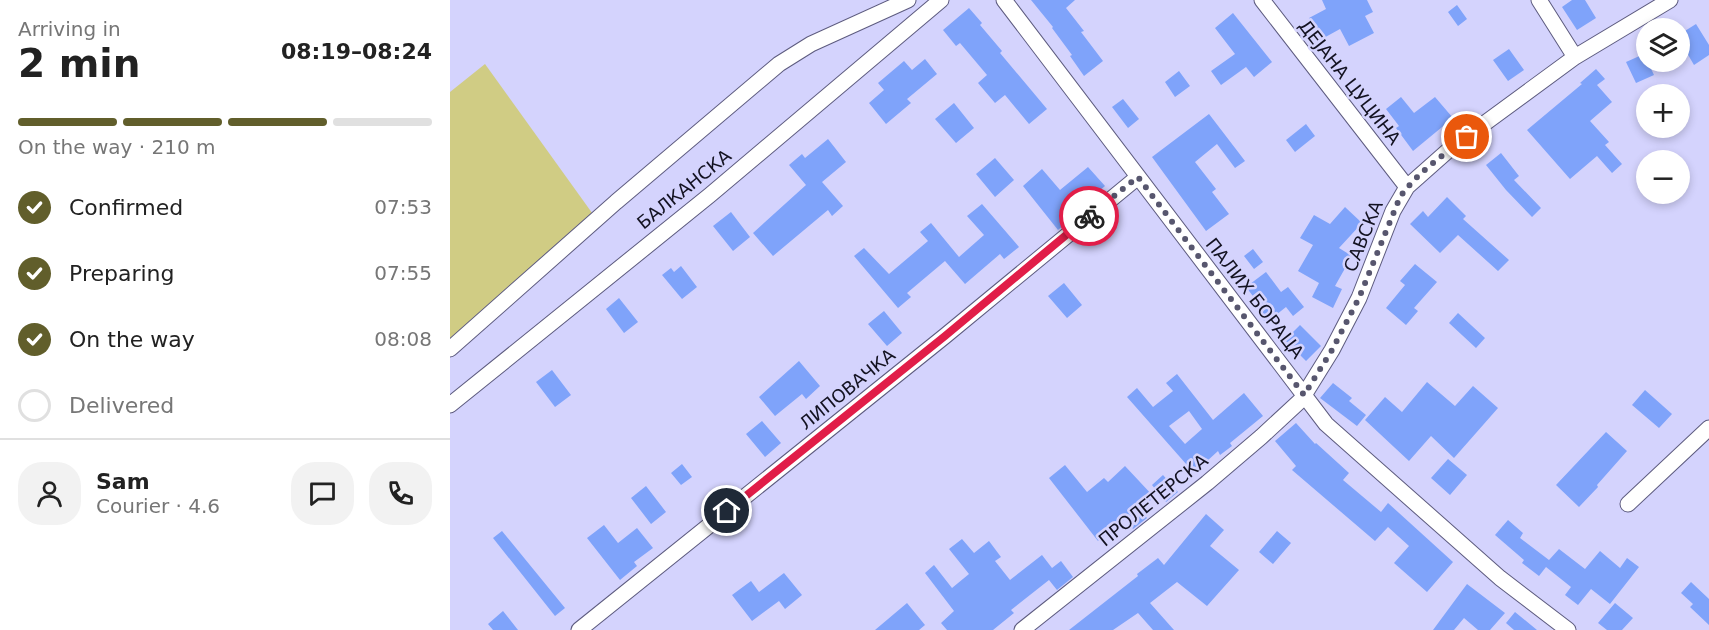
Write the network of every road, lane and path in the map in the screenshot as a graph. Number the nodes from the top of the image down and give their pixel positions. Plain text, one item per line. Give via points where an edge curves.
1 (908, 0) edge
2 (941, 0) edge
3 (1004, 0) edge
4 (1262, 0) edge
5 (1539, 0) edge
6 (1670, 0) edge
7 (1575, 57) junction
8 (1138, 177) junction
9 (1407, 187) junction
10 (450, 349) edge
11 (1304, 395) junction
12 (450, 405) edge
13 (1709, 428) edge
14 (1628, 504) dead end
15 (579, 630) edge
16 (1022, 630) edge
17 (1568, 630) edge

1 - 10 street, БАЛКАНСКА via 811,44 779,64
2 - 12 street, БАЛКАНСКА via 710,195
3 - 8 street, ПАЛИХ БОРАЦА
4 - 9 street, ДЕЈАНА ЦУЦИНА
5 - 7 street
6 - 7 street, САВСКА
7 - 9 street, САВСКА via 1451,148
8 - 11 street, ПАЛИХ БОРАЦА
8 - 15 street, ЛИПОВАЧКА
9 - 11 street, САВСКА via 1393,211 1359,298
11 - 16 street, ПРОЛЕТЕРСКА via 1207,483
11 - 17 street, ПАЛИХ БОРАЦА via 1326,424 1378,471 1500,578
13 - 14 street

